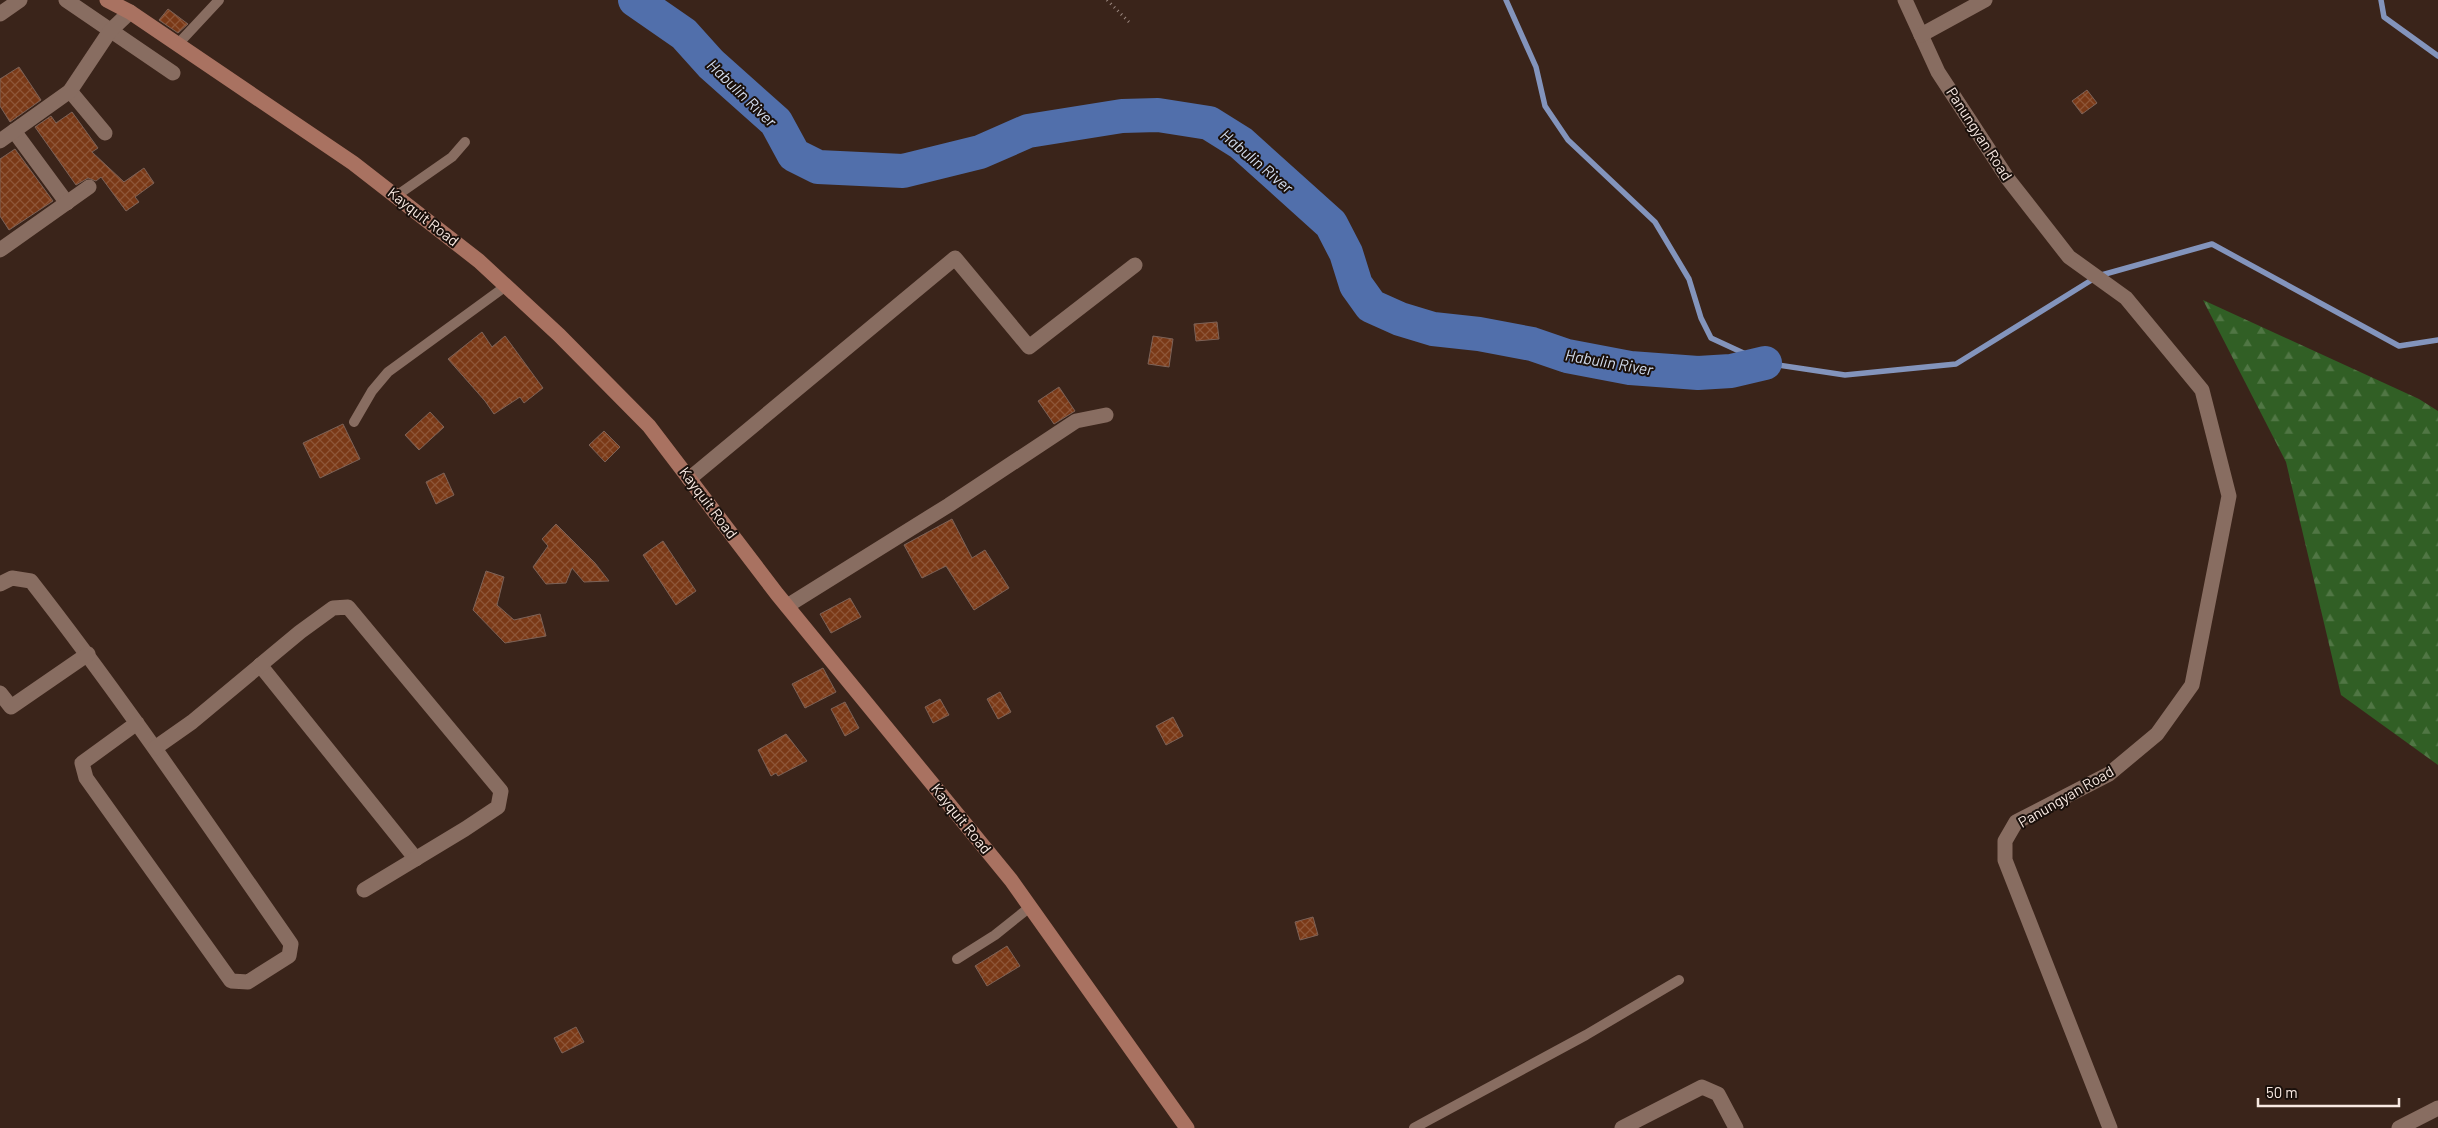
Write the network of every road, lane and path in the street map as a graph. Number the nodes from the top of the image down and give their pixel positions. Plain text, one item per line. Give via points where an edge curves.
1 (20, 0) edge
2 (66, 0) edge
3 (108, 0) edge
4 (219, 0) edge
5 (1107, 0) edge
6 (1905, 0) edge
7 (1985, 0) edge
8 (130, 12) junction
9 (0, 14) edge
10 (1130, 24) dead end
11 (110, 31) junction
12 (1921, 35) junction
13 (178, 44) junction
14 (173, 73) dead end
15 (70, 91) junction
16 (14, 131) junction
17 (105, 133) dead end
18 (0, 141) edge
19 (464, 142) dead end
20 (90, 187) dead end
21 (396, 196) junction
22 (67, 203) junction
23 (0, 250) edge
24 (1135, 265) dead end
25 (506, 286) junction
26 (1106, 415) dead end
27 (354, 422) dead end
28 (689, 479) junction
29 (0, 584) edge
30 (787, 606) junction
31 (88, 654) junction
32 (260, 664) junction
33 (0, 693) edge
34 (6, 711) edge
35 (136, 723) junction
36 (155, 748) junction
37 (416, 859) junction
38 (364, 890) dead end
39 (1030, 907) junction
40 (957, 959) dead end
41 (1679, 980) dead end
42 (2438, 1108) edge
43 (1187, 1128) edge
44 (1414, 1128) edge
45 (1622, 1128) edge
46 (1736, 1128) edge
47 (2110, 1128) edge
48 (2398, 1128) edge

1 - 9 street
2 - 11 street
3 - 8 street, Kayquit Road
4 - 13 lane
5 - 10 path
6 - 12 street, Panungyan Road
7 - 12 street
8 - 11 street
8 - 13 street, Kayquit Road
11 - 14 street
11 - 15 street
12 - 47 street, Panungyan Road via 1938,72 2008,179 2069,257 2126,298 2202,390 2229,496 2192,685 2157,734 2109,774 2016,822 2005,842 2005,860
13 - 21 street, Kayquit Road
15 - 16 street
15 - 17 street
16 - 18 street
16 - 22 street
19 - 21 lane via 452,157
20 - 22 street
21 - 25 street, Kayquit Road
22 - 23 street
24 - 28 street via 1029,347 956,258
25 - 27 lane via 388,372 372,391
25 - 28 street, Kayquit Road via 649,426
26 - 30 street via 1076,421
28 - 30 street, Kayquit Road
29 - 31 street via 12,578 31,581
30 - 39 street, Kayquit Road via 1012,880
31 - 34 street
31 - 35 street
32 - 36 street via 192,722
32 - 37 street
32 - 37 street via 333,608 348,607 500,791 498,807
33 - 34 street
35 - 36 street
35 - 36 street via 82,763 86,778 231,981 248,982 289,956 292,944
37 - 38 street
39 - 40 lane
39 - 43 street, Kayquit Road
41 - 44 lane
42 - 48 street
45 - 46 street via 1702,1087 1718,1094

